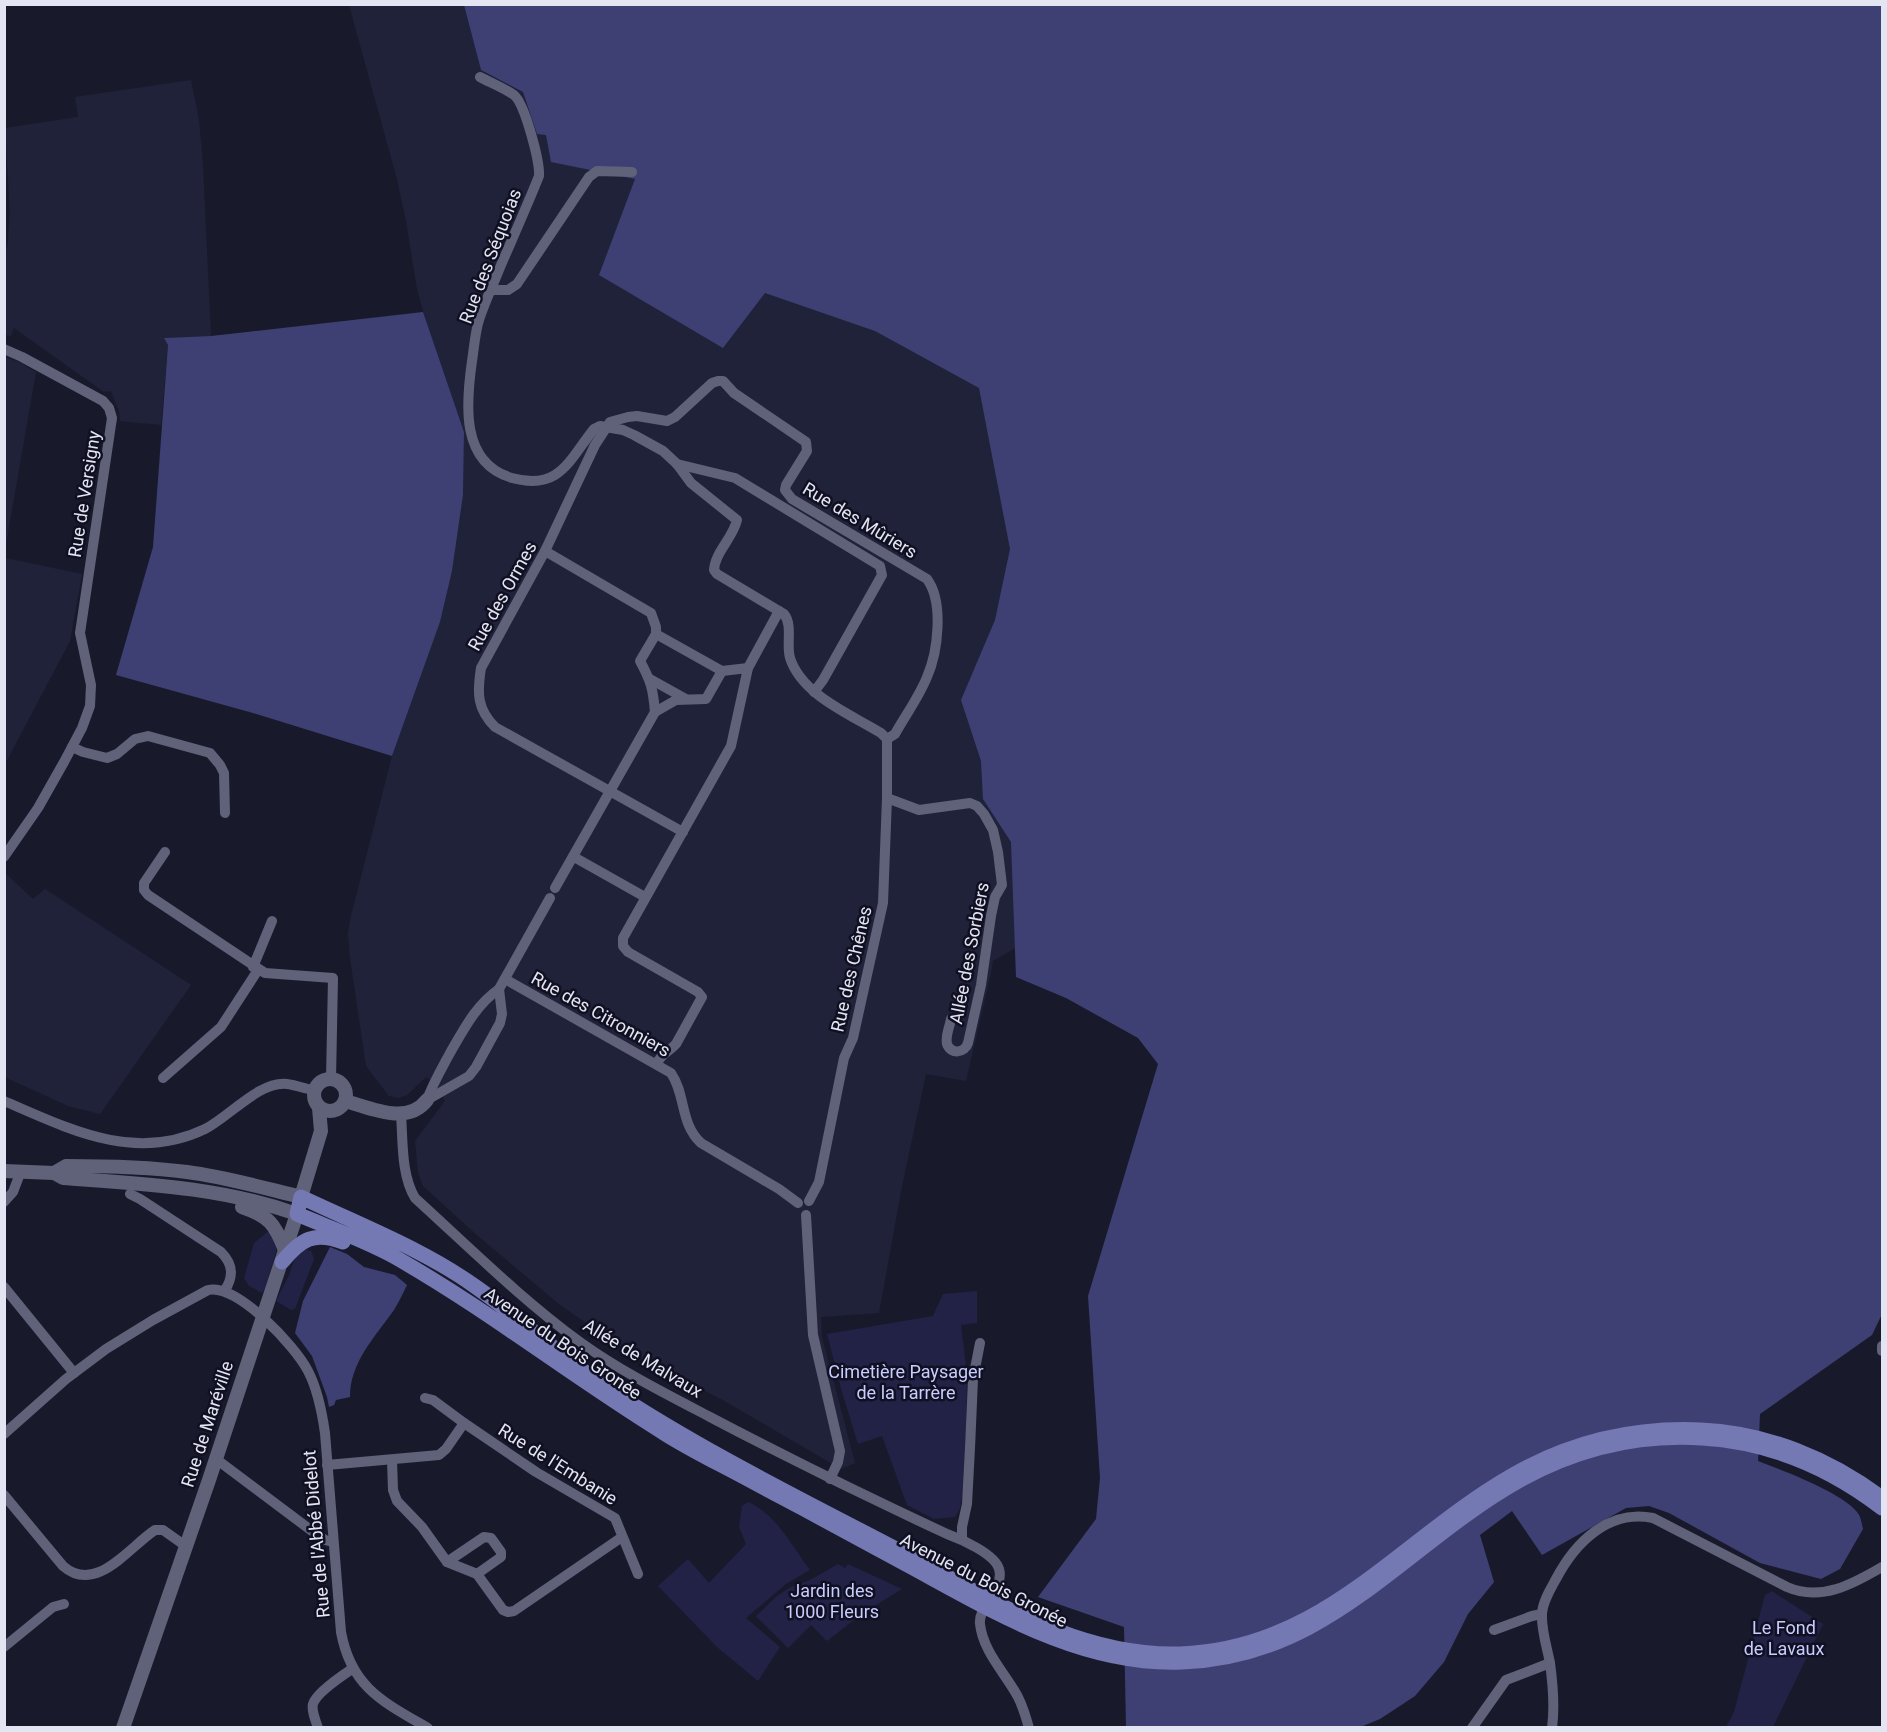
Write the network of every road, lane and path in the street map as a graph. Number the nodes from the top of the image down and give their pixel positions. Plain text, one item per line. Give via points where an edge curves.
1 (480, 77) dead end
2 (632, 172) dead end
3 (491, 290) junction
4 (4, 349) edge
5 (607, 428) junction
6 (677, 464) junction
7 (545, 551) junction
8 (780, 611) junction
9 (656, 634) junction
10 (722, 672) junction
11 (747, 674) junction
12 (650, 679) junction
13 (814, 692) junction
14 (686, 699) junction
15 (655, 712) junction
16 (887, 739) junction
17 (72, 747) junction
18 (610, 792) junction
19 (887, 798) junction
20 (225, 813) dead end
21 (683, 832) junction
22 (165, 852) dead end
23 (574, 856) junction
24 (4, 857) edge
25 (645, 897) junction
26 (272, 921) dead end
27 (256, 968) junction
28 (502, 984) junction
29 (951, 1019) dead end
30 (657, 1064) junction
31 (163, 1078) dead end
32 (331, 1079) junction
33 (314, 1090) junction
34 (427, 1100) junction
35 (4, 1101) edge
36 (345, 1101) junction
37 (319, 1108) junction
38 (335, 1111) junction
39 (401, 1114) junction
40 (321, 1131) junction
41 (4, 1171) edge
42 (21, 1171) junction
43 (54, 1173) junction
44 (221, 1193) junction
45 (130, 1194) dead end
46 (301, 1197) junction
47 (4, 1202) edge
48 (804, 1202) junction
49 (297, 1214) junction
50 (284, 1256) junction
51 (4, 1287) edge
52 (225, 1290) junction
53 (459, 1296) junction
54 (263, 1317) junction
55 (980, 1343) dead end
56 (1882, 1346) edge
57 (1882, 1351) edge
58 (74, 1373) junction
59 (425, 1398) dead end
60 (464, 1423) junction
61 (4, 1434) edge
62 (216, 1459) junction
63 (392, 1460) junction
64 (327, 1465) junction
65 (830, 1479) junction
66 (4, 1495) edge
67 (1882, 1497) edge
68 (1882, 1508) edge
69 (622, 1537) junction
70 (962, 1539) junction
71 (333, 1542) junction
72 (187, 1547) junction
73 (447, 1562) junction
74 (1882, 1567) edge
75 (477, 1574) junction
76 (638, 1574) dead end
77 (977, 1597) junction
78 (64, 1604) dead end
79 (1000, 1609) junction
80 (1542, 1614) junction
81 (1494, 1630) dead end
82 (4, 1647) edge
83 (1550, 1663) junction
84 (352, 1669) junction
85 (123, 1728) edge
86 (318, 1728) edge
87 (428, 1728) edge
88 (1029, 1728) edge
89 (1472, 1728) edge
90 (1552, 1728) edge

1 - 3 street, Rue des Séquoias via 522,104 540,165 539,176
2 - 3 street via 597,171 589,177 517,284 508,290
3 - 5 street, Rue des Séquoias via 478,322 470,376 469,424 481,457 508,477 537,481 560,473 594,429
4 - 17 street, Rue de Versigny via 103,401 111,412 80,633 91,696 87,717
5 - 6 street via 634,435
5 - 7 street, Rue des Ormes via 595,445
5 - 16 street, Rue des Mûriers via 610,422 628,417 667,421 705,389 723,381 734,393 806,442 807,451 786,485 787,495 927,579 933,588 937,637 927,678 895,734
6 - 8 street via 691,483 736,520 714,570
6 - 13 street via 735,478 880,566 882,575
7 - 9 street via 651,613
7 - 18 street, Rue des Ormes via 481,668 479,700 485,717 495,727
8 - 11 street
8 - 13 street via 787,618 787,645 793,666
9 - 10 street
9 - 12 street via 640,661
10 - 11 street
10 - 14 street via 706,699
11 - 21 street via 731,746
12 - 14 street
12 - 15 street
13 - 16 street
14 - 15 street
15 - 18 street
16 - 19 street, Rue des Chênes
17 - 20 street via 107,758 139,736 148,736 210,753 224,773
17 - 24 street via 38,808
18 - 21 street, Rue des Ormes
18 - 23 street
19 - 29 street, Allée des Sorbiers via 919,810 970,803 984,814 993,830 1002,885 991,916 967,1048 962,1051 954,1051 947,1044
19 - 48 street, Rue des Chênes via 883,903 853,1038 844,1058 819,1182 814,1194
21 - 25 street
22 - 27 street via 144,883 144,890
23 - 25 street
23 - 28 street
25 - 30 street via 623,938 626,950 702,998 676,1044
26 - 27 street
27 - 31 street via 221,1027
27 - 32 street via 275,975 333,978
28 - 30 street, Rue des Citronniers
28 - 34 street via 470,1018
28 - 34 street via 500,1023 469,1076
30 - 48 street, Rue des Citronniers via 675,1079 694,1137
32 - 33 main road via 320,1082
32 - 36 main road via 343,1085
33 - 35 street via 275,1085 263,1089 204,1130 151,1144 94,1137
33 - 37 main road
34 - 39 main road via 413,1112
36 - 38 main road
36 - 39 main road
37 - 38 main road
37 - 40 main road, Rue de Maréville
38 - 40 main road, Rue de Maréville
39 - 65 street, Allée de Malvaux via 406,1174 415,1198 534,1304 606,1359
40 - 46 main road, Rue de Maréville
41 - 42 main road
42 - 43 main road
42 - 47 street via 13,1192
43 - 44 main road via 63,1178
43 - 46 main road via 66,1166 186,1172
44 - 49 main road
44 - 50 main road via 233,1204 267,1218 273,1224
45 - 52 street via 221,1252 231,1271
46 - 49 main road, Rue de Maréville
46 - 77 main road, Avenue du Bois Gronée via 425,1256 472,1284 575,1366 671,1429
48 - 65 street, Rue des Chênes via 812,1209 806,1215 813,1335 840,1451
49 - 50 main road, Rue de Maréville
49 - 53 main road, Avenue du Bois Gronée via 394,1256
50 - 53 main road via 302,1242 327,1237 448,1296
50 - 54 main road, Rue de Maréville
51 - 58 street
52 - 54 street, Rue de l'Abbé Didelot
52 - 58 street via 208,1290 162,1315
53 - 77 main road, Avenue du Bois Gronée via 668,1436
54 - 62 main road, Rue de Maréville
54 - 64 street, Rue de l'Abbé Didelot via 307,1370 319,1401
55 - 70 street via 973,1379
56 - 57 street
58 - 61 street
59 - 60 street, Rue de l'Embanie
60 - 63 street via 439,1455
60 - 69 street, Rue de l'Embanie via 545,1478 615,1518
62 - 71 street via 323,1539
62 - 72 main road, Rue de Maréville
63 - 64 street
63 - 73 street via 397,1501
64 - 71 street, Rue de l'Abbé Didelot
65 - 70 street, Allée de Malvaux
66 - 72 street via 63,1566 76,1574 100,1573 155,1530 163,1530
67 - 79 main road, Avenue du Bois Gronée via 1836,1468 1767,1441 1713,1431 1647,1431 1584,1443 1510,1476 1332,1605 1275,1635 1242,1645 1180,1654 1128,1650 1062,1633
68 - 79 main road, Avenue du Bois Gronée via 1834,1476 1770,1450 1713,1439 1651,1438 1590,1450 1538,1471 1485,1502 1336,1612 1287,1639 1250,1652 1186,1662 1126,1659 1068,1644 1034,1630
69 - 75 street via 514,1611 503,1610
69 - 76 street, Rue de l'Embanie
70 - 88 street, Allée de Malvaux via 999,1570 999,1581 980,1622 987,1644 1019,1699
71 - 84 street, Rue de l'Abbé Didelot via 341,1632
72 - 85 main road, Rue de Maréville
73 - 75 street
73 - 75 street via 484,1537 491,1538 501,1557
74 - 80 street via 1833,1590 1802,1592 1660,1521 1628,1517 1603,1526 1571,1553 1551,1588
77 - 79 main road, Avenue du Bois Gronée
78 - 82 street via 53,1607
80 - 81 street
80 - 83 street
83 - 89 street via 1506,1680
83 - 90 street
84 - 86 street via 314,1702
84 - 87 street, Rue de l'Abbé Didelot via 378,1697

